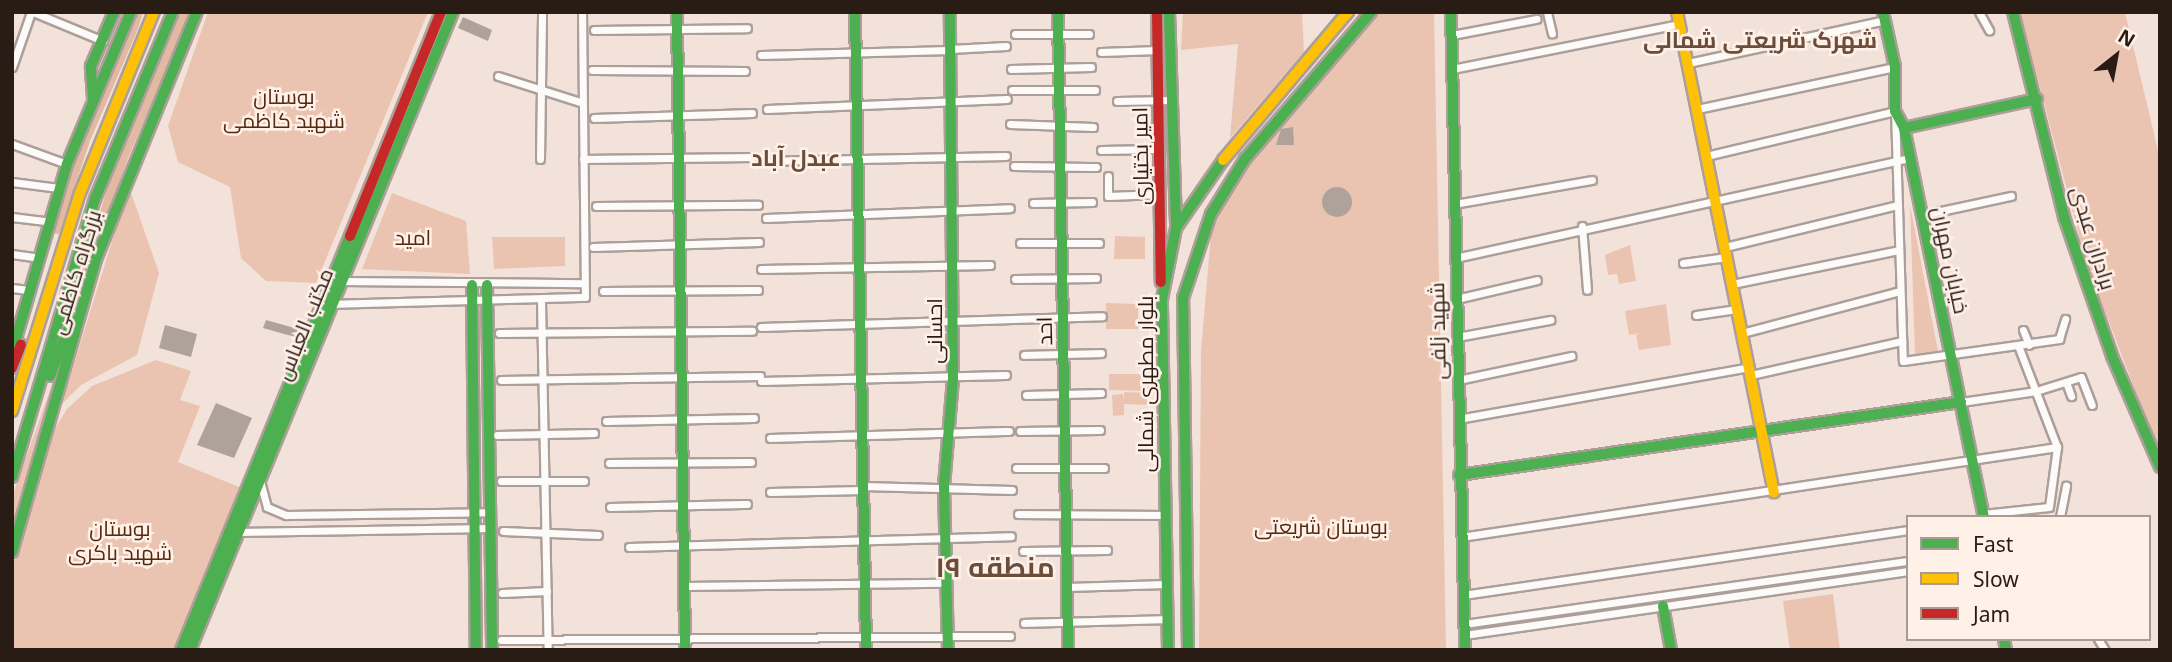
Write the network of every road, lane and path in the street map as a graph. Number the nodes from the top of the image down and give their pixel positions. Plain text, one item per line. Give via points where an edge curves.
1 (32, 12) edge
2 (114, 12) edge
3 (131, 12) edge
4 (146, 12) edge
5 (154, 12) edge
6 (173, 12) edge
7 (197, 12) edge
8 (441, 12) edge
9 (453, 12) edge
10 (542, 12) edge
11 (582, 12) edge
12 (677, 12) edge
13 (855, 12) edge
14 (950, 12) edge
15 (1058, 12) edge
16 (1157, 12) edge
17 (1169, 12) edge
18 (1348, 12) edge
19 (1371, 12) edge
20 (1451, 12) edge
21 (1547, 12) edge
22 (1979, 12) edge
23 (2014, 12) edge
24 (1679, 15) edge
25 (1884, 16) edge
26 (1536, 19) dead end
27 (747, 28) dead end
28 (677, 29) junction
29 (439, 30) junction
30 (594, 30) dead end
31 (1989, 30) dead end
32 (1058, 33) junction
33 (1552, 33) dead end
34 (1015, 34) dead end
35 (1089, 34) dead end
36 (1452, 36) junction
37 (103, 40) junction
38 (1006, 46) dead end
39 (950, 49) junction
40 (1158, 50) junction
41 (1101, 52) dead end
42 (138, 53) junction
43 (856, 53) junction
44 (14, 55) edge
45 (761, 55) dead end
46 (1688, 62) junction
47 (1895, 66) junction
48 (12, 67) edge
49 (1058, 67) junction
50 (1091, 67) dead end
51 (678, 69) junction
52 (1011, 69) dead end
53 (1452, 69) junction
54 (593, 70) dead end
55 (745, 71) dead end
56 (498, 76) dead end
57 (541, 89) junction
58 (1012, 90) dead end
59 (1059, 90) junction
60 (1095, 90) dead end
61 (93, 98) junction
62 (1007, 99) dead end
63 (2037, 99) junction
64 (1172, 100) junction
65 (951, 101) junction
66 (1116, 101) dead end
67 (1158, 101) junction
68 (583, 103) junction
69 (857, 104) junction
70 (767, 109) dead end
71 (1697, 109) junction
72 (1895, 111) junction
73 (752, 113) dead end
74 (678, 114) junction
75 (594, 118) dead end
76 (1010, 124) dead end
77 (1059, 126) junction
78 (1093, 127) dead end
79 (1905, 128) junction
80 (12, 144) edge
81 (1159, 149) junction
82 (1101, 150) dead end
83 (951, 156) junction
84 (1006, 156) dead end
85 (1706, 156) junction
86 (753, 157) dead end
87 (679, 158) junction
88 (1909, 158) junction
89 (540, 159) dead end
90 (583, 159) junction
91 (858, 160) junction
92 (1895, 160) junction
93 (762, 161) dead end
94 (67, 164) junction
95 (1060, 165) junction
96 (1014, 166) dead end
97 (1096, 167) dead end
98 (1108, 176) dead end
99 (1592, 180) dead end
100 (12, 182) edge
101 (59, 188) junction
102 (1160, 194) junction
103 (2011, 196) dead end
104 (1715, 197) junction
105 (1061, 201) junction
106 (1092, 202) dead end
107 (679, 203) junction
108 (1033, 203) dead end
109 (1454, 204) junction
110 (758, 205) dead end
111 (1897, 205) junction
112 (596, 206) dead end
113 (1010, 208) dead end
114 (952, 211) junction
115 (859, 212) junction
116 (1922, 215) junction
117 (12, 217) edge
118 (766, 218) dead end
119 (50, 222) junction
120 (1582, 226) junction
121 (1176, 228) junction
122 (759, 242) dead end
123 (1020, 243) dead end
124 (1062, 243) junction
125 (1099, 243) dead end
126 (680, 245) junction
127 (593, 247) dead end
128 (1899, 250) junction
129 (1726, 252) junction
130 (12, 254) edge
131 (58, 254) junction
132 (39, 258) junction
133 (1455, 258) junction
134 (96, 259) junction
135 (1683, 263) dead end
136 (953, 265) junction
137 (990, 265) dead end
138 (859, 267) junction
139 (761, 269) dead end
140 (1096, 278) dead end
141 (1015, 279) dead end
142 (1062, 279) junction
143 (1537, 280) dead end
144 (337, 281) junction
145 (584, 284) junction
146 (1732, 284) junction
147 (472, 285) junction
148 (487, 285) junction
149 (12, 288) edge
150 (28, 290) junction
151 (681, 290) junction
152 (758, 290) dead end
153 (1587, 290) dead end
154 (603, 291) dead end
155 (1900, 292) junction
156 (1162, 299) junction
157 (1456, 299) junction
158 (487, 300) junction
159 (472, 301) junction
160 (541, 301) junction
161 (328, 304) junction
162 (1737, 309) junction
163 (1696, 315) dead end
164 (1102, 316) dead end
165 (1063, 318) junction
166 (2066, 319) dead end
167 (953, 320) junction
168 (1550, 320) dead end
169 (860, 321) junction
170 (761, 327) dead end
171 (2023, 330) dead end
172 (15, 331) edge
173 (681, 331) junction
174 (752, 331) dead end
175 (499, 333) dead end
176 (1742, 333) junction
177 (541, 334) junction
178 (1456, 337) junction
179 (1902, 341) junction
180 (2029, 345) junction
181 (2019, 348) junction
182 (12, 352) edge
183 (1101, 353) dead end
184 (1063, 354) junction
185 (1024, 355) dead end
186 (1951, 355) junction
187 (1571, 356) dead end
188 (306, 358) junction
189 (12, 368) edge
190 (1750, 371) junction
191 (1006, 375) dead end
192 (682, 376) junction
193 (861, 377) junction
194 (953, 378) junction
195 (542, 379) junction
196 (500, 380) dead end
197 (1457, 380) junction
198 (2066, 382) junction
199 (2036, 391) junction
200 (1064, 392) junction
201 (1101, 393) dead end
202 (1026, 395) dead end
203 (2071, 396) dead end
204 (1961, 402) junction
205 (2092, 405) dead end
206 (12, 411) edge
207 (31, 415) junction
208 (754, 418) dead end
209 (682, 419) junction
210 (1458, 419) junction
211 (606, 421) dead end
212 (1065, 429) junction
213 (1100, 430) dead end
214 (1009, 431) dead end
215 (1020, 431) dead end
216 (544, 433) junction
217 (594, 433) dead end
218 (946, 433) junction
219 (1762, 433) junction
220 (862, 434) junction
221 (497, 435) dead end
222 (770, 438) dead end
223 (2057, 447) junction
224 (1972, 458) junction
225 (751, 462) dead end
226 (609, 463) dead end
227 (683, 464) junction
228 (2160, 467) edge
229 (1016, 468) dead end
230 (1104, 468) dead end
231 (1065, 470) junction
232 (1459, 475) junction
233 (12, 477) edge
234 (260, 480) junction
235 (501, 481) dead end
236 (545, 481) junction
237 (584, 481) dead end
238 (944, 486) junction
239 (2066, 486) dead end
240 (863, 488) junction
241 (1012, 490) dead end
242 (770, 492) dead end
243 (1774, 492) junction
244 (747, 504) dead end
245 (684, 507) junction
246 (610, 508) dead end
247 (490, 512) junction
248 (1018, 514) dead end
249 (1066, 514) junction
250 (475, 515) junction
251 (1164, 515) junction
252 (1984, 515) edge
253 (1991, 515) edge
254 (2060, 515) edge
255 (312, 518) junction
256 (490, 528) junction
257 (475, 529) junction
258 (1906, 530) edge
259 (311, 531) junction
260 (503, 531) dead end
261 (234, 532) junction
262 (546, 533) junction
263 (598, 535) dead end
264 (944, 535) junction
265 (1011, 536) dead end
266 (1460, 537) junction
267 (864, 540) junction
268 (684, 546) junction
269 (629, 547) dead end
270 (1067, 550) junction
271 (1107, 550) dead end
272 (1023, 551) dead end
273 (12, 552) edge
274 (1906, 561) edge
275 (1906, 571) edge
276 (944, 583) junction
277 (1166, 584) junction
278 (685, 586) junction
279 (864, 586) junction
280 (1067, 587) junction
281 (547, 591) junction
282 (502, 593) dead end
283 (1463, 595) junction
284 (1663, 606) junction
285 (1167, 619) junction
286 (1068, 621) junction
287 (1024, 623) dead end
288 (1464, 629) junction
289 (865, 635) junction
290 (548, 636) junction
291 (947, 636) junction
292 (1010, 636) dead end
293 (502, 639) dead end
294 (685, 644) edge
295 (181, 650) edge
296 (190, 650) edge
297 (476, 650) edge
298 (492, 650) edge
299 (548, 650) edge
300 (866, 650) edge
301 (948, 650) edge
302 (1068, 650) edge
303 (1168, 650) edge
304 (1188, 650) edge
305 (1465, 650) edge
306 (1671, 650) edge

1 - 37 street
1 - 44 street
2 - 37 main road
3 - 61 main road, بزرگراه کاظمی
4 - 42 main road
5 - 42 main road, بزرگراه کاظمی
6 - 207 main road, بزرگراه کاظمی via 95,199
7 - 134 main road, بزرگراه کاظمی
8 - 29 main road, مکتب العباس
9 - 29 main road, مکتب العباس
10 - 57 street
11 - 68 street
12 - 28 main road
13 - 43 main road
14 - 39 main road, احسانی
15 - 32 main road, احد
16 - 40 main road, امیر بختیاری
17 - 64 main road, امیر بختیاری
18 - 121 main road, بلوار مطهری شمالی via 1243,132
19 - 304 main road, بلوار مطهری شمالی via 1238,170 1211,215 1183,298
20 - 36 main road, شهید زلفی
21 - 33 street
22 - 31 street
23 - 63 main road, برادران عبدی
24 - 46 main road
24 - 53 street
25 - 46 street
25 - 47 main road
26 - 36 street
27 - 28 street
28 - 30 street
28 - 51 main road
29 - 144 main road, مکتب العباس
32 - 34 street
32 - 35 street
32 - 49 main road, احد
36 - 53 main road, شهید زلفی
37 - 61 main road via 92,66
38 - 39 street
39 - 43 street
39 - 65 main road, احسانی
40 - 41 street
40 - 67 main road, امیر بختیاری
42 - 131 main road, بزرگراه کاظمی
43 - 45 street
43 - 69 main road
44 - 48 street
46 - 71 main road
47 - 71 street
47 - 72 main road
49 - 50 street
49 - 52 street
49 - 59 main road, احد
51 - 54 street
51 - 55 street
51 - 74 main road
53 - 109 main road, شهید زلفی
56 - 57 street
57 - 68 street
57 - 89 street
58 - 59 street
59 - 60 street
59 - 77 main road, احد
61 - 94 main road, بزرگراه کاظمی
62 - 65 street
63 - 79 main road
63 - 228 main road, برادران عبدی via 2064,217 2117,369
64 - 67 street
64 - 121 main road, امیر بختیاری
65 - 69 street
65 - 83 main road, احسانی
66 - 67 street
67 - 81 main road, امیر بختیاری
68 - 90 street
69 - 70 street
69 - 91 main road
71 - 85 main road
72 - 79 main road, خیابان مهران
72 - 85 street
72 - 92 street
73 - 74 street
74 - 75 street
74 - 87 main road
76 - 77 street
77 - 78 street
77 - 95 main road, احد
79 - 88 main road, خیابان مهران
80 - 94 street
81 - 82 street
81 - 102 main road, امیر بختیاری
83 - 84 street
83 - 91 street
83 - 114 main road, احسانی
85 - 104 main road
86 - 87 street
87 - 90 street
87 - 107 main road
88 - 92 street
88 - 116 main road, خیابان مهران
90 - 145 street
91 - 93 street
91 - 115 main road
92 - 104 street
92 - 111 street
94 - 101 main road, بزرگراه کاظمی
95 - 96 street
95 - 97 street
95 - 105 main road, احد
98 - 102 street via 1108,195
99 - 109 street
100 - 101 street
101 - 119 main road, بزرگراه کاظمی
102 - 156 main road, امیر بختیاری
103 - 116 street
104 - 120 street
104 - 129 main road
105 - 106 street
105 - 108 street
105 - 124 main road, احد
107 - 110 street
107 - 112 street
107 - 126 main road
109 - 133 main road, شهید زلفی
111 - 128 street
111 - 129 street
113 - 114 street
114 - 115 street
114 - 136 main road, احسانی
115 - 118 street
115 - 138 main road
116 - 186 main road, خیابان مهران
117 - 119 street
119 - 132 main road, بزرگراه کاظمی
120 - 133 street
120 - 153 street
121 - 156 main road, بلوار مطهری شمالی
122 - 126 street
123 - 124 street
124 - 125 street
124 - 142 main road, احد
126 - 127 street
126 - 151 main road
128 - 146 street
128 - 155 street
129 - 135 street
129 - 146 main road
130 - 132 street
131 - 189 main road via 43,276
131 - 206 main road, بزرگراه کاظمی
132 - 150 main road, بزرگراه کاظمی
133 - 157 main road, شهید زلفی
134 - 207 main road
134 - 273 main road, بزرگراه کاظمی
136 - 137 street
136 - 138 street
136 - 167 main road, احسانی
138 - 139 street
138 - 169 main road
140 - 142 street
141 - 142 street
142 - 165 main road, احد
143 - 157 street
144 - 147 street
144 - 161 main road, مکتب العباس
145 - 148 street
145 - 160 street via 585,297
146 - 162 main road
147 - 148 street
147 - 159 main road
148 - 158 main road
149 - 150 street
150 - 172 main road, بزرگراه کاظمی
151 - 152 street
151 - 154 street
151 - 173 main road
155 - 176 street
155 - 179 street
156 - 251 main road, بلوار مطهری شمالی
157 - 178 main road, شهید زلفی
158 - 159 street
158 - 160 street
158 - 247 main road
159 - 161 street
159 - 250 main road
160 - 177 street
161 - 188 main road, مکتب العباس
162 - 163 street
162 - 176 main road
164 - 165 street
165 - 167 street
165 - 184 main road, احد
166 - 180 street via 2059,339
167 - 169 street
167 - 194 main road, احسانی
168 - 178 street
169 - 170 street
169 - 193 main road
171 - 180 street
172 - 182 main road, بزرگراه کاظمی
173 - 174 street
173 - 177 street
173 - 192 main road
175 - 177 street
176 - 190 main road
177 - 195 street
178 - 197 main road, شهید زلفی
179 - 186 street via 1903,361
179 - 190 street
180 - 181 street
181 - 186 street
181 - 199 street
183 - 184 street
184 - 185 street
184 - 200 main road, احد
186 - 204 main road, خیابان مهران
187 - 197 street
188 - 234 main road, مکتب العباس
188 - 261 main road, مکتب العباس
190 - 210 street
190 - 219 main road
191 - 194 street
192 - 193 street
192 - 195 street
192 - 209 main road
193 - 194 street
193 - 220 main road
194 - 218 main road, احسانی
195 - 196 street
195 - 216 street
197 - 210 main road, شهید زلفی
198 - 199 street
198 - 203 street
198 - 205 street via 2081,377
199 - 204 street
199 - 223 street
200 - 201 street
200 - 202 street
200 - 212 main road, احد
204 - 219 main road
204 - 224 main road, خیابان مهران
207 - 233 main road, بزرگراه کاظمی
208 - 209 street
209 - 211 street
209 - 227 main road
210 - 232 main road, شهید زلفی
212 - 213 street
212 - 215 street
212 - 231 main road, احد
214 - 218 street
216 - 217 street
216 - 221 street
216 - 236 street
218 - 220 street
218 - 238 main road, احسانی
219 - 232 main road
219 - 243 main road
220 - 222 street
220 - 240 main road
223 - 224 street
223 - 253 street via 2049,507
224 - 243 street
224 - 252 main road, خیابان مهران
225 - 227 street
226 - 227 street
227 - 245 main road
229 - 231 street
230 - 231 street
231 - 249 main road, احد
232 - 266 main road, شهید زلفی
234 - 255 street via 267,507
234 - 261 main road, مکتب العباس
235 - 236 street
236 - 237 street
236 - 262 street
238 - 240 street
238 - 241 street
238 - 264 main road, احسانی
239 - 254 street
240 - 242 street
240 - 267 main road
243 - 266 street
244 - 245 street
245 - 246 street
245 - 268 main road
247 - 250 street
247 - 256 main road
248 - 249 street
249 - 251 street
249 - 270 main road, احد
250 - 255 street
250 - 257 main road
251 - 277 main road, بلوار مطهری شمالی
255 - 259 street
256 - 257 street
256 - 298 main road
257 - 259 street
257 - 297 main road
258 - 283 street
259 - 261 street
260 - 262 street
261 - 295 main road, مکتب العباس
261 - 296 main road, مکتب العباس
262 - 263 street
262 - 281 street
264 - 265 street
264 - 267 street
264 - 276 main road, احسانی
266 - 283 main road, شهید زلفی
267 - 268 street
267 - 279 main road
268 - 269 street
268 - 278 main road
270 - 271 street
270 - 272 street
270 - 280 main road, احد
274 - 288 street
275 - 284 street
276 - 279 street
276 - 291 main road, احسانی
277 - 280 street
277 - 285 main road, بلوار مطهری شمالی
278 - 279 street
278 - 294 main road
279 - 289 main road
280 - 286 main road, احد
281 - 282 street
281 - 290 street
283 - 288 main road, شهید زلفی
284 - 288 street
284 - 306 main road
285 - 286 street
285 - 303 main road, بلوار مطهری شمالی
286 - 287 street
286 - 302 main road, احد
288 - 305 main road, شهید زلفی
289 - 291 street
289 - 294 street
289 - 300 main road
290 - 293 street
290 - 294 street
290 - 299 street
291 - 292 street
291 - 301 main road, احسانی

